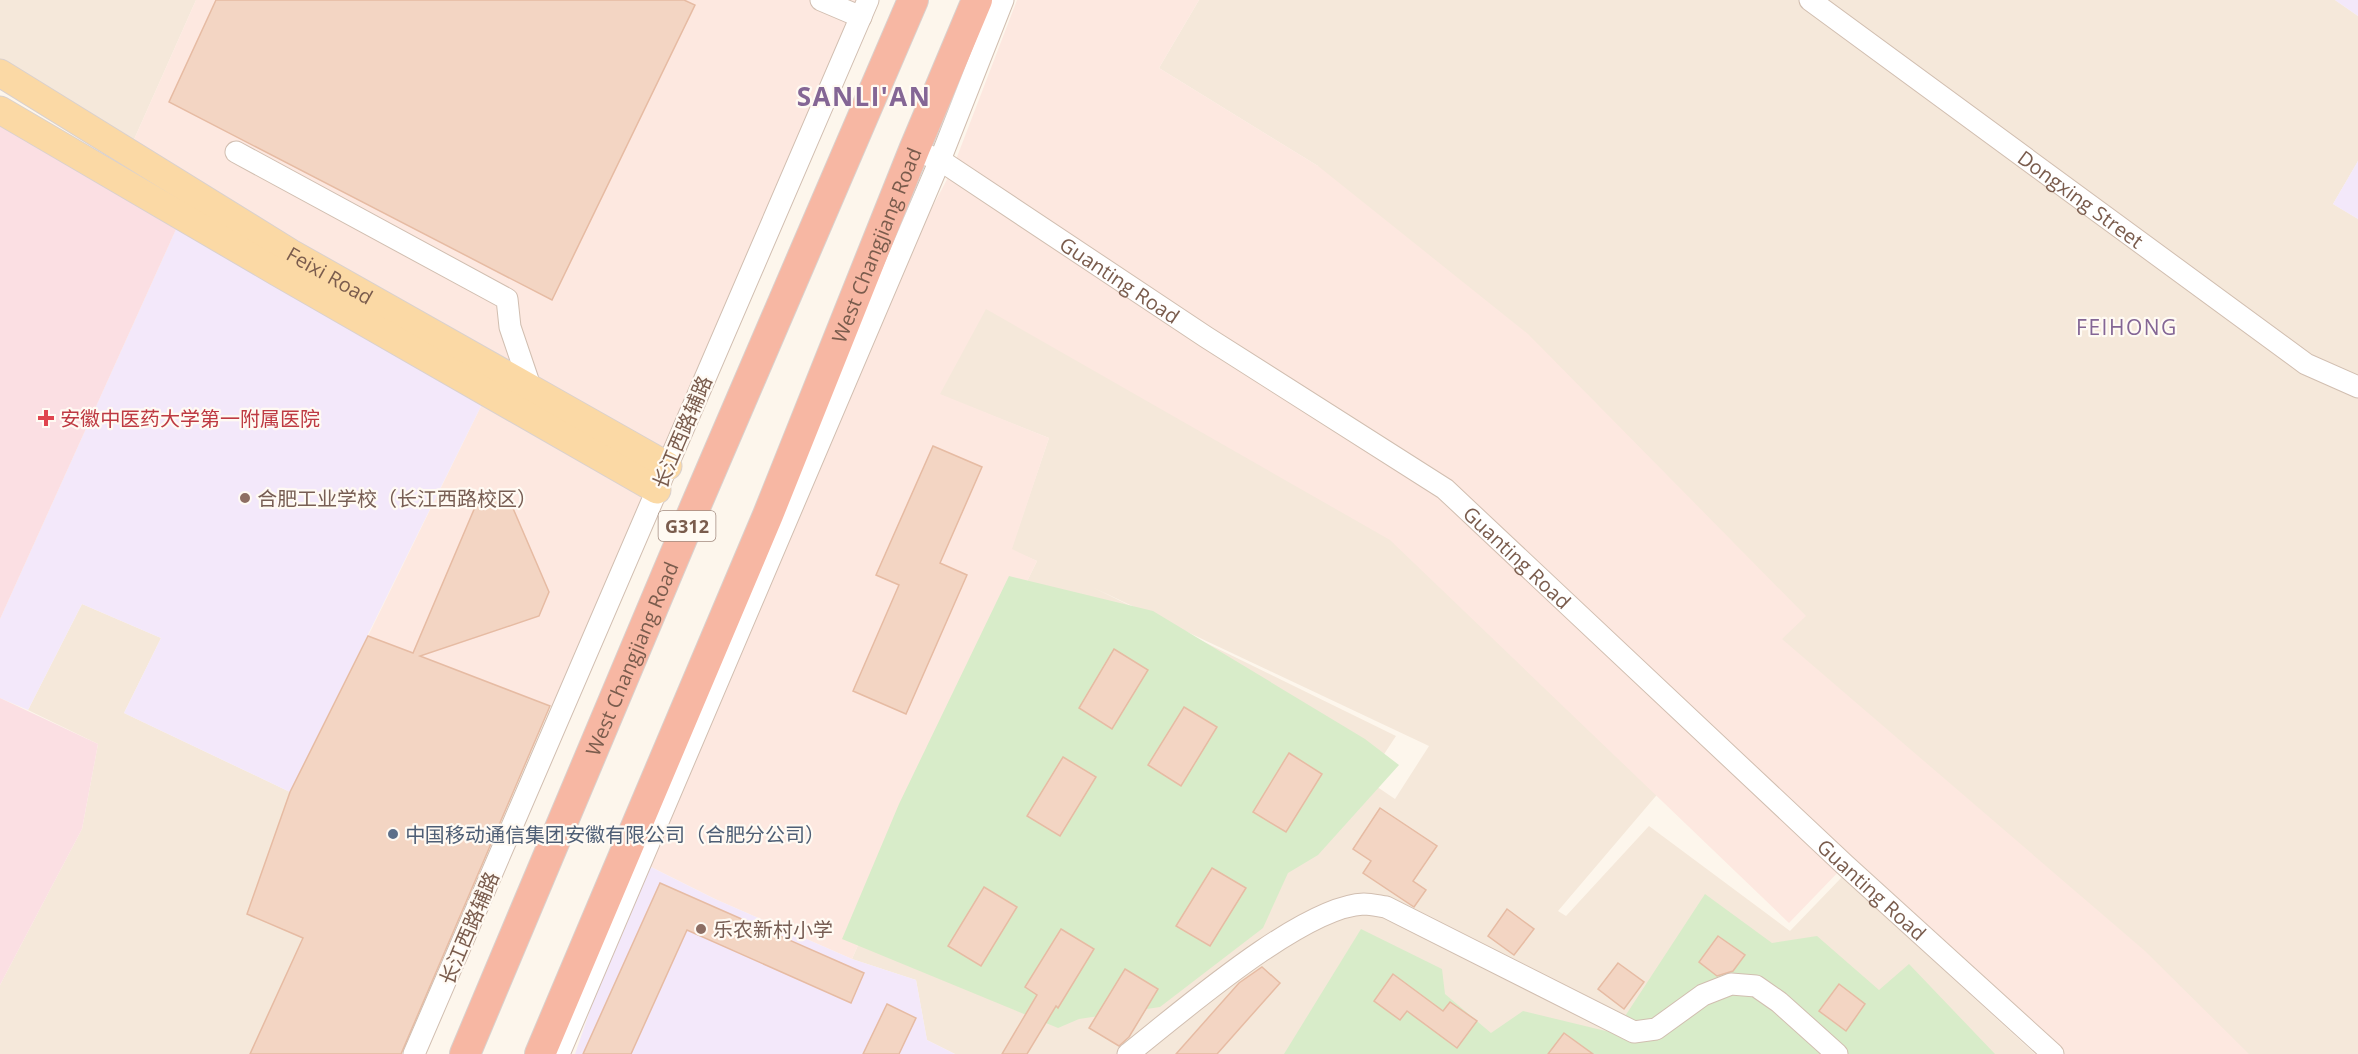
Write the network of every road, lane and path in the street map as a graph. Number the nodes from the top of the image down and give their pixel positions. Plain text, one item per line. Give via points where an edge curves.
1 (821, 0) edge
2 (913, 0) edge
3 (977, 0) edge
4 (1003, 0) edge
5 (1810, 0) edge
6 (864, 8) edge
7 (0, 73) edge
8 (0, 110) edge
9 (236, 152) dead end
10 (927, 155) junction
11 (2358, 387) edge
12 (531, 388) junction
13 (668, 466) junction
14 (657, 490) junction
15 (414, 1054) edge
16 (465, 1054) edge
17 (540, 1054) edge
18 (559, 1054) edge
19 (1128, 1054) edge
20 (1837, 1054) edge
21 (2053, 1054) edge

1 - 6 street
2 - 16 highway, West Changjiang Road / G312
3 - 10 highway, West Changjiang Road
4 - 10 street
5 - 11 street, Dongxing Street via 2306,364
6 - 13 street, 长江西路辅路
7 - 12 main road, Feixi Road via 291,253
8 - 14 main road, Feixi Road
9 - 12 street via 507,299 510,327
10 - 17 highway, West Changjiang Road via 768,515
10 - 18 street
10 - 21 street, Guanting Road via 1445,489 1845,865
12 - 13 main road, Feixi Road
13 - 14 street, 长江西路辅路
14 - 15 street, 长江西路辅路
19 - 20 street via 1224,979 1301,926 1364,904 1386,907 1634,1032 1656,1029 1703,995 1731,984 1756,986

